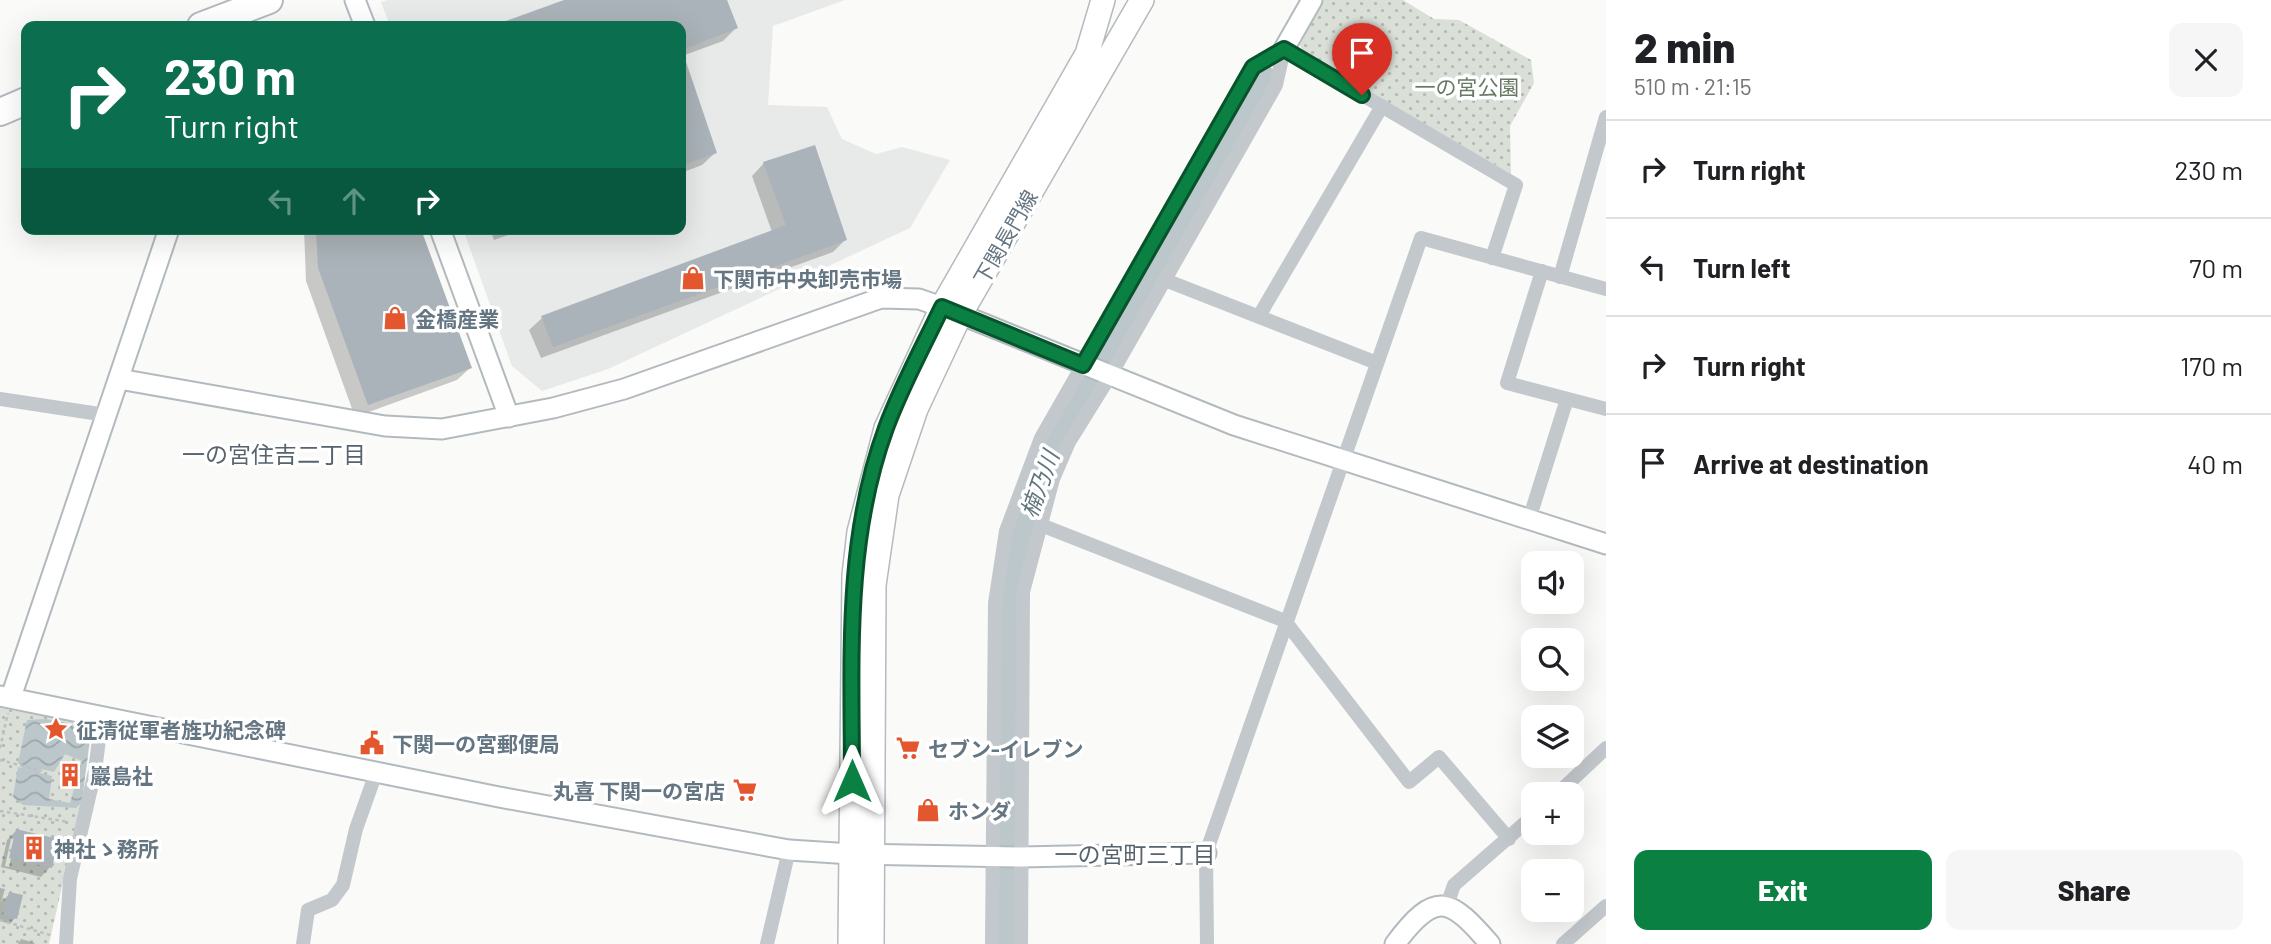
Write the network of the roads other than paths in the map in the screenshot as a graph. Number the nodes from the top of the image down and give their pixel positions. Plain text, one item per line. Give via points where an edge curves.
1 (269, 0) edge
2 (355, 0) edge
3 (1103, 0) edge
4 (1142, 0) edge
5 (1312, 0) edge
6 (214, 18) edge
7 (363, 21) edge
8 (1284, 49) junction
9 (21, 103) edge
10 (1382, 106) junction
11 (0, 112) edge
12 (1606, 117) edge
13 (167, 235) edge
14 (442, 235) edge
15 (1492, 258) junction
16 (1542, 271) junction
17 (1560, 277) junction
18 (1165, 280) junction
19 (1606, 289) edge
20 (951, 311) junction
21 (1259, 316) junction
22 (1377, 363) junction
23 (1096, 370) junction
24 (119, 379) junction
25 (0, 399) edge
26 (1567, 399) junction
27 (1606, 410) edge
28 (106, 415) junction
29 (509, 417) junction
30 (1343, 460) junction
31 (1533, 507) dead end
32 (1041, 525) junction
33 (1606, 544) edge
34 (1285, 621) junction
35 (7, 701) edge
36 (102, 716) junction
37 (1606, 748) edge
38 (377, 770) junction
39 (1570, 782) edge
40 (1521, 828) edge
41 (1509, 839) junction
42 (789, 850) junction
43 (1206, 853) junction
44 (861, 854) junction
45 (1006, 857) junction
46 (1447, 905) junction
47 (1606, 906) edge
48 (66, 944) edge
49 (303, 944) edge
50 (767, 944) edge
51 (850, 944) edge
52 (872, 944) edge
53 (992, 944) edge
54 (1021, 944) edge
55 (1207, 944) edge
56 (1395, 944) edge
57 (1490, 944) edge
58 (1563, 944) edge

1 - 6 highway
2 - 7 street
3 - 20 main road, 下関長門線 via 1087,54
4 - 20 main road, 下関長門線
5 - 8 street
8 - 10 street
8 - 18 street via 1276,85
8 - 23 street via 1253,67
9 - 11 highway
10 - 15 street via 1516,185
10 - 21 street
12 - 17 street
13 - 24 street
14 - 29 street
15 - 16 street
15 - 22 street via 1421,238
16 - 17 street
16 - 26 street via 1507,383
17 - 19 street
18 - 21 street
18 - 23 street
20 - 23 street
20 - 29 street via 919,299 881,298 624,389
20 - 44 main road, 下関長門線 via 886,428 859,532 851,639
21 - 22 street
22 - 30 street
23 - 30 street via 1234,425
23 - 32 street via 1053,479
23 - 45 street via 1041,439 1006,531 994,610 994,842
24 - 28 street
24 - 29 street via 385,426 442,429
25 - 28 street
26 - 27 street
26 - 31 street
28 - 35 street
30 - 33 street
30 - 34 street
32 - 34 street
32 - 45 street via 1023,592
34 - 41 street via 1409,782 1439,757
34 - 43 street
35 - 36 street
36 - 38 street
36 - 48 street via 95,771 70,879
37 - 39 street
38 - 42 street
38 - 49 street via 343,885 332,900 308,910
40 - 41 street
41 - 46 street via 1454,886
42 - 44 street
42 - 50 street
43 - 45 street
43 - 55 street
44 - 45 street
44 - 51 main road, 下関長門線
44 - 52 main road, 下関長門線
45 - 53 street
45 - 54 street
46 - 56 street via 1430,909
46 - 57 street via 1463,913
47 - 58 street

